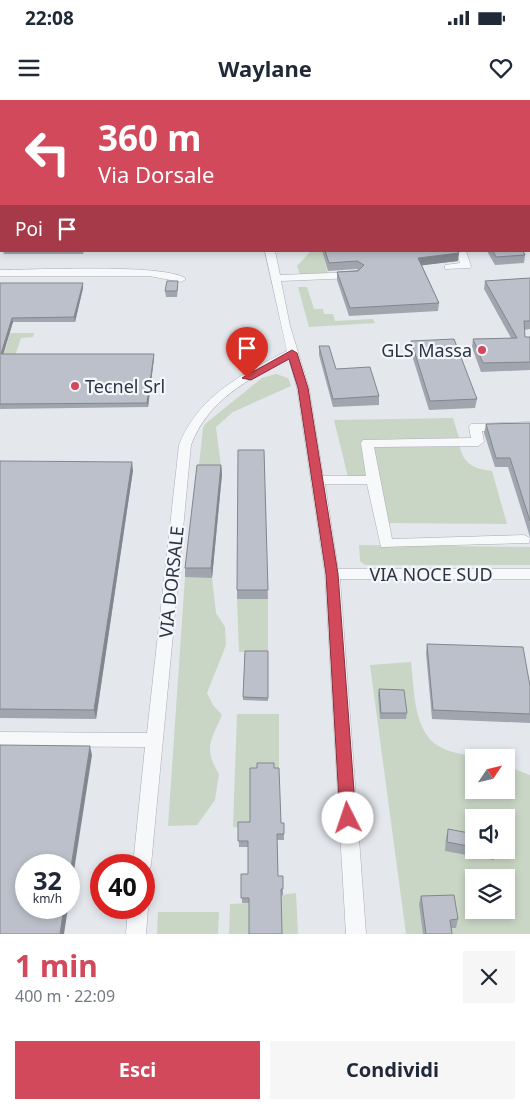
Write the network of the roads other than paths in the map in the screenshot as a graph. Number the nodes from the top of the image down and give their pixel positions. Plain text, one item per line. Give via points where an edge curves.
1 (270, 252) edge
2 (461, 252) edge
3 (449, 267) dead end
4 (0, 273) edge
5 (357, 274) edge
6 (276, 278) junction
7 (181, 279) dead end
8 (292, 353) junction
9 (530, 426) edge
10 (318, 480) junction
11 (373, 480) junction
12 (524, 540) dead end
13 (332, 574) junction
14 (530, 574) edge
15 (0, 739) edge
16 (154, 740) junction
17 (143, 854) edge
18 (137, 919) edge
19 (136, 934) edge
20 (356, 934) edge

1 - 6 street
2 - 3 street via 466,266
4 - 7 street via 149,274
5 - 6 lane
6 - 8 street
8 - 10 street via 303,388
8 - 16 street, VIA DORSALE via 222,395 196,417 188,433
9 - 11 street via 474,427 478,442 367,443
10 - 11 street
10 - 13 street
11 - 12 street via 386,544
13 - 14 street, VIA NOCE SUD
13 - 20 street
15 - 16 street
16 - 17 street, VIA DORSALE
18 - 19 street

